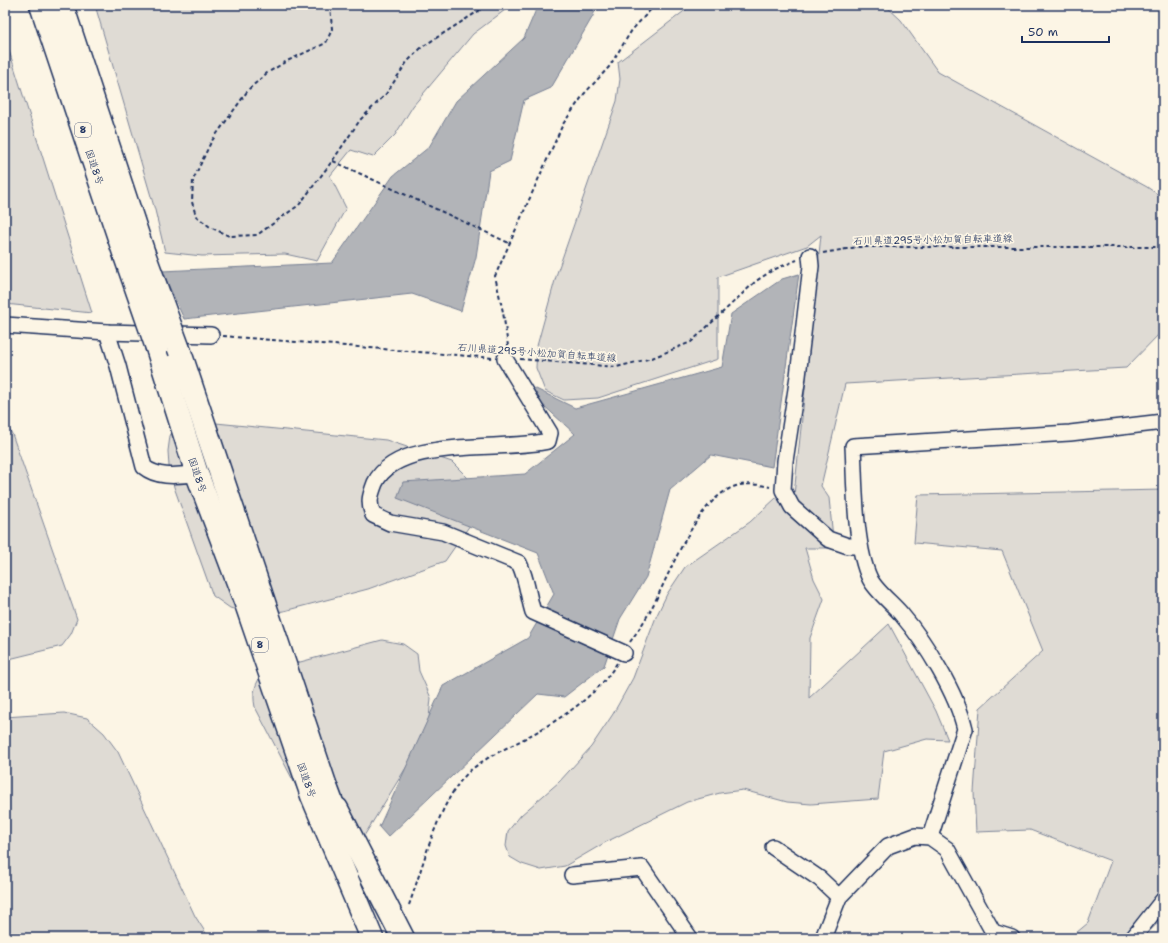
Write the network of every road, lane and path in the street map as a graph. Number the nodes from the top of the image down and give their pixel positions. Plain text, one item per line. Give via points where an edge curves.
1 (41, 5) edge
2 (62, 5) edge
3 (330, 5) edge
4 (488, 5) edge
5 (655, 5) edge
6 (333, 161) junction
7 (510, 243) junction
8 (1163, 247) edge
9 (134, 253) junction
10 (810, 256) junction
11 (5, 325) edge
12 (107, 332) junction
13 (211, 335) joint
14 (507, 358) junction
15 (1163, 422) edge
16 (198, 474) junction
17 (783, 490) junction
18 (860, 546) junction
19 (620, 651) junction
20 (318, 790) junction
21 (930, 837) junction
22 (773, 847) dead end
23 (572, 875) dead end
24 (839, 897) junction
25 (1163, 900) edge
26 (409, 905) dead end
27 (357, 938) edge
28 (372, 938) edge
29 (387, 938) edge
30 (403, 938) edge
31 (690, 938) edge
32 (823, 938) edge
33 (1012, 938) edge
34 (1133, 938) edge

1 - 9 highway, 国道8号 / 8
2 - 9 highway, 国道8号 / 8
3 - 6 path via 333,20 326,43 267,73 249,89 211,142 194,180 192,202 196,216 210,227 230,236 257,235 299,205
4 - 6 path via 422,47 406,62 386,94 360,120
5 - 7 path via 632,30 609,66 584,94 563,124
6 - 7 path
7 - 14 path via 495,276 503,312
8 - 10 path, 石川県道295号小松加賀自転車道線 via 858,247
9 - 16 highway, 国道8号 / 8, bridge via 156,348
9 - 20 highway, 国道8号 / 8, bridge via 180,352
10 - 14 path, 石川県道295号小松加賀自転車道線 via 773,270 756,281 691,342 652,358 617,367
10 - 17 street via 810,274
11 - 12 street
12 - 13 street
12 - 16 street via 144,467 158,474
13 - 14 path, 石川県道295号小松加賀自転車道線
14 - 19 street via 550,433 548,441 439,449 398,461 378,478 369,497 369,505 373,515 390,523 442,532 519,563 525,575 533,612
15 - 18 street via 1070,433 853,446
16 - 20 highway, 国道8号 / 8
17 - 18 street via 792,507 828,540 848,546
17 - 19 path via 754,483 730,488 711,501 692,528 650,612
18 - 21 street via 870,579 923,641 961,711 965,729
19 - 26 path via 612,672 588,698 547,727 488,758 465,777 445,805
20 - 27 highway via 332,867
20 - 28 highway, 国道8号 / 8
20 - 29 highway, 国道8号 / 8
20 - 30 highway
21 - 24 street via 915,836 888,846
21 - 33 street via 947,849 993,932
22 - 24 street via 820,879
23 - 31 street via 642,868
24 - 32 street
25 - 34 street

